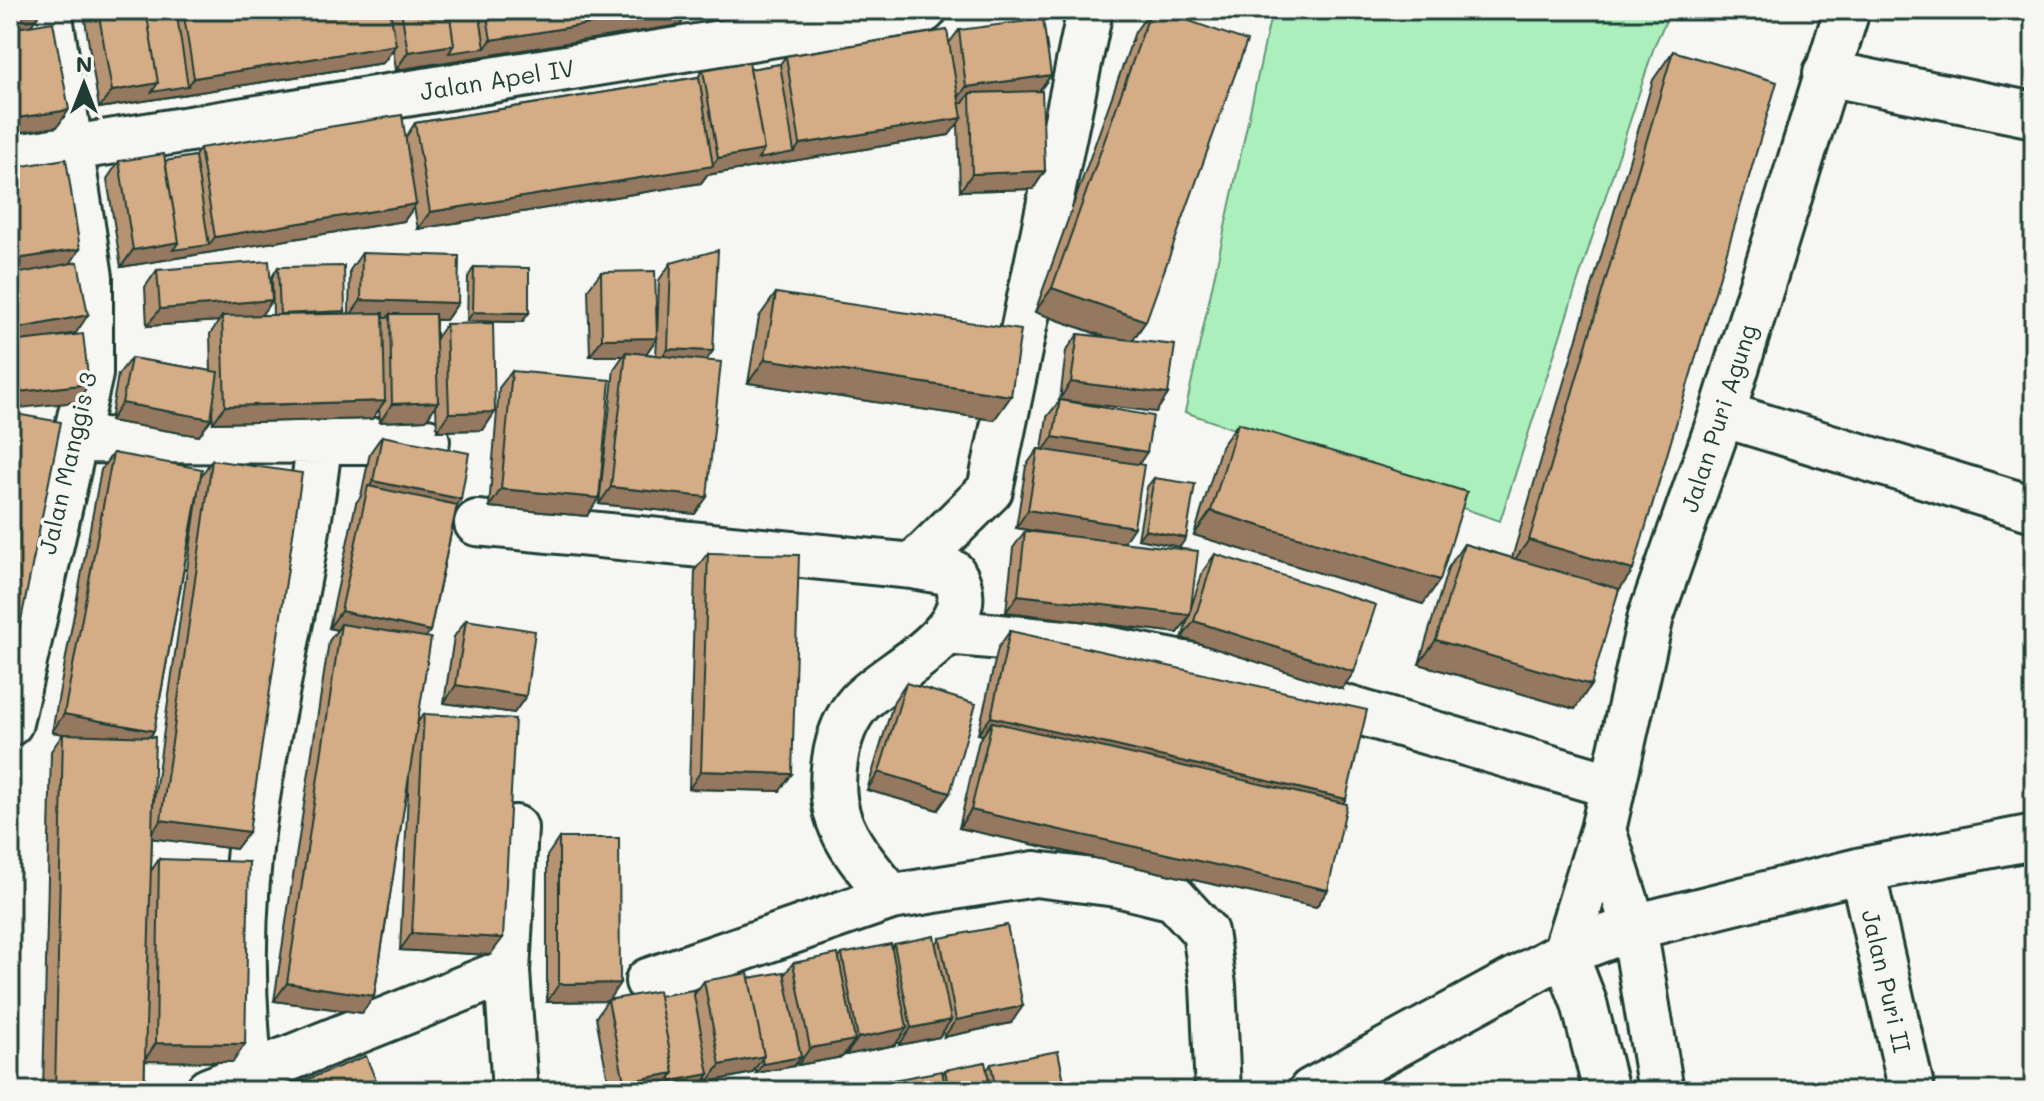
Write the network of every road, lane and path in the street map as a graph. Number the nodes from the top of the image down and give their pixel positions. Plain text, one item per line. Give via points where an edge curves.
1 (49, 10) edge
2 (924, 10) edge
3 (1090, 10) edge
4 (1847, 10) edge
5 (1826, 73) junction
6 (2034, 115) edge
7 (70, 148) junction
8 (10, 158) edge
9 (1722, 414) junction
10 (76, 440) junction
11 (427, 441) edge
12 (319, 443) junction
13 (2034, 509) edge
14 (477, 523) dead end
15 (913, 566) junction
16 (947, 632) junction
17 (10, 723) edge
18 (1613, 786) junction
19 (515, 828) dead end
20 (1603, 830) junction
21 (2034, 837) edge
22 (1862, 870) junction
23 (891, 897) junction
24 (1634, 927) junction
25 (1565, 953) junction
26 (507, 971) junction
27 (648, 981) dead end
28 (250, 1071) junction
29 (1331, 1086) edge
30 (208, 1091) edge
31 (515, 1091) edge
32 (1218, 1091) edge
33 (1606, 1091) edge
34 (1661, 1091) edge
35 (1912, 1091) edge

1 - 7 street, Jalan Manggis 3
2 - 7 street, Jalan Apel IV
3 - 15 street via 990,490
4 - 5 street, Jalan Puri Agung
5 - 6 street
5 - 9 street, Jalan Puri Agung
7 - 8 street, Jalan Apel IV
7 - 10 street, Jalan Manggis 3 via 90,277 90,374
9 - 13 street
9 - 18 street, Jalan Puri Agung via 1651,616
10 - 12 street
10 - 17 street, Jalan Manggis 3
11 - 12 street
12 - 28 street via 310,526 255,805 244,917
14 - 15 street
15 - 16 street via 953,573 960,585 962,601
16 - 18 street via 1086,645 1215,670
16 - 23 street via 859,703 842,728 836,759 839,819 857,854
18 - 20 street, Jalan Puri Agung
19 - 26 street
20 - 24 street
20 - 25 street, Jalan Puri Agung
21 - 22 street
22 - 24 street
22 - 35 street, Jalan Puri II
23 - 27 street
23 - 32 street via 1035,874 1117,884 1174,898 1205,932
24 - 25 street
24 - 34 street
25 - 29 street
25 - 33 street
26 - 28 street
26 - 31 street
28 - 30 street

